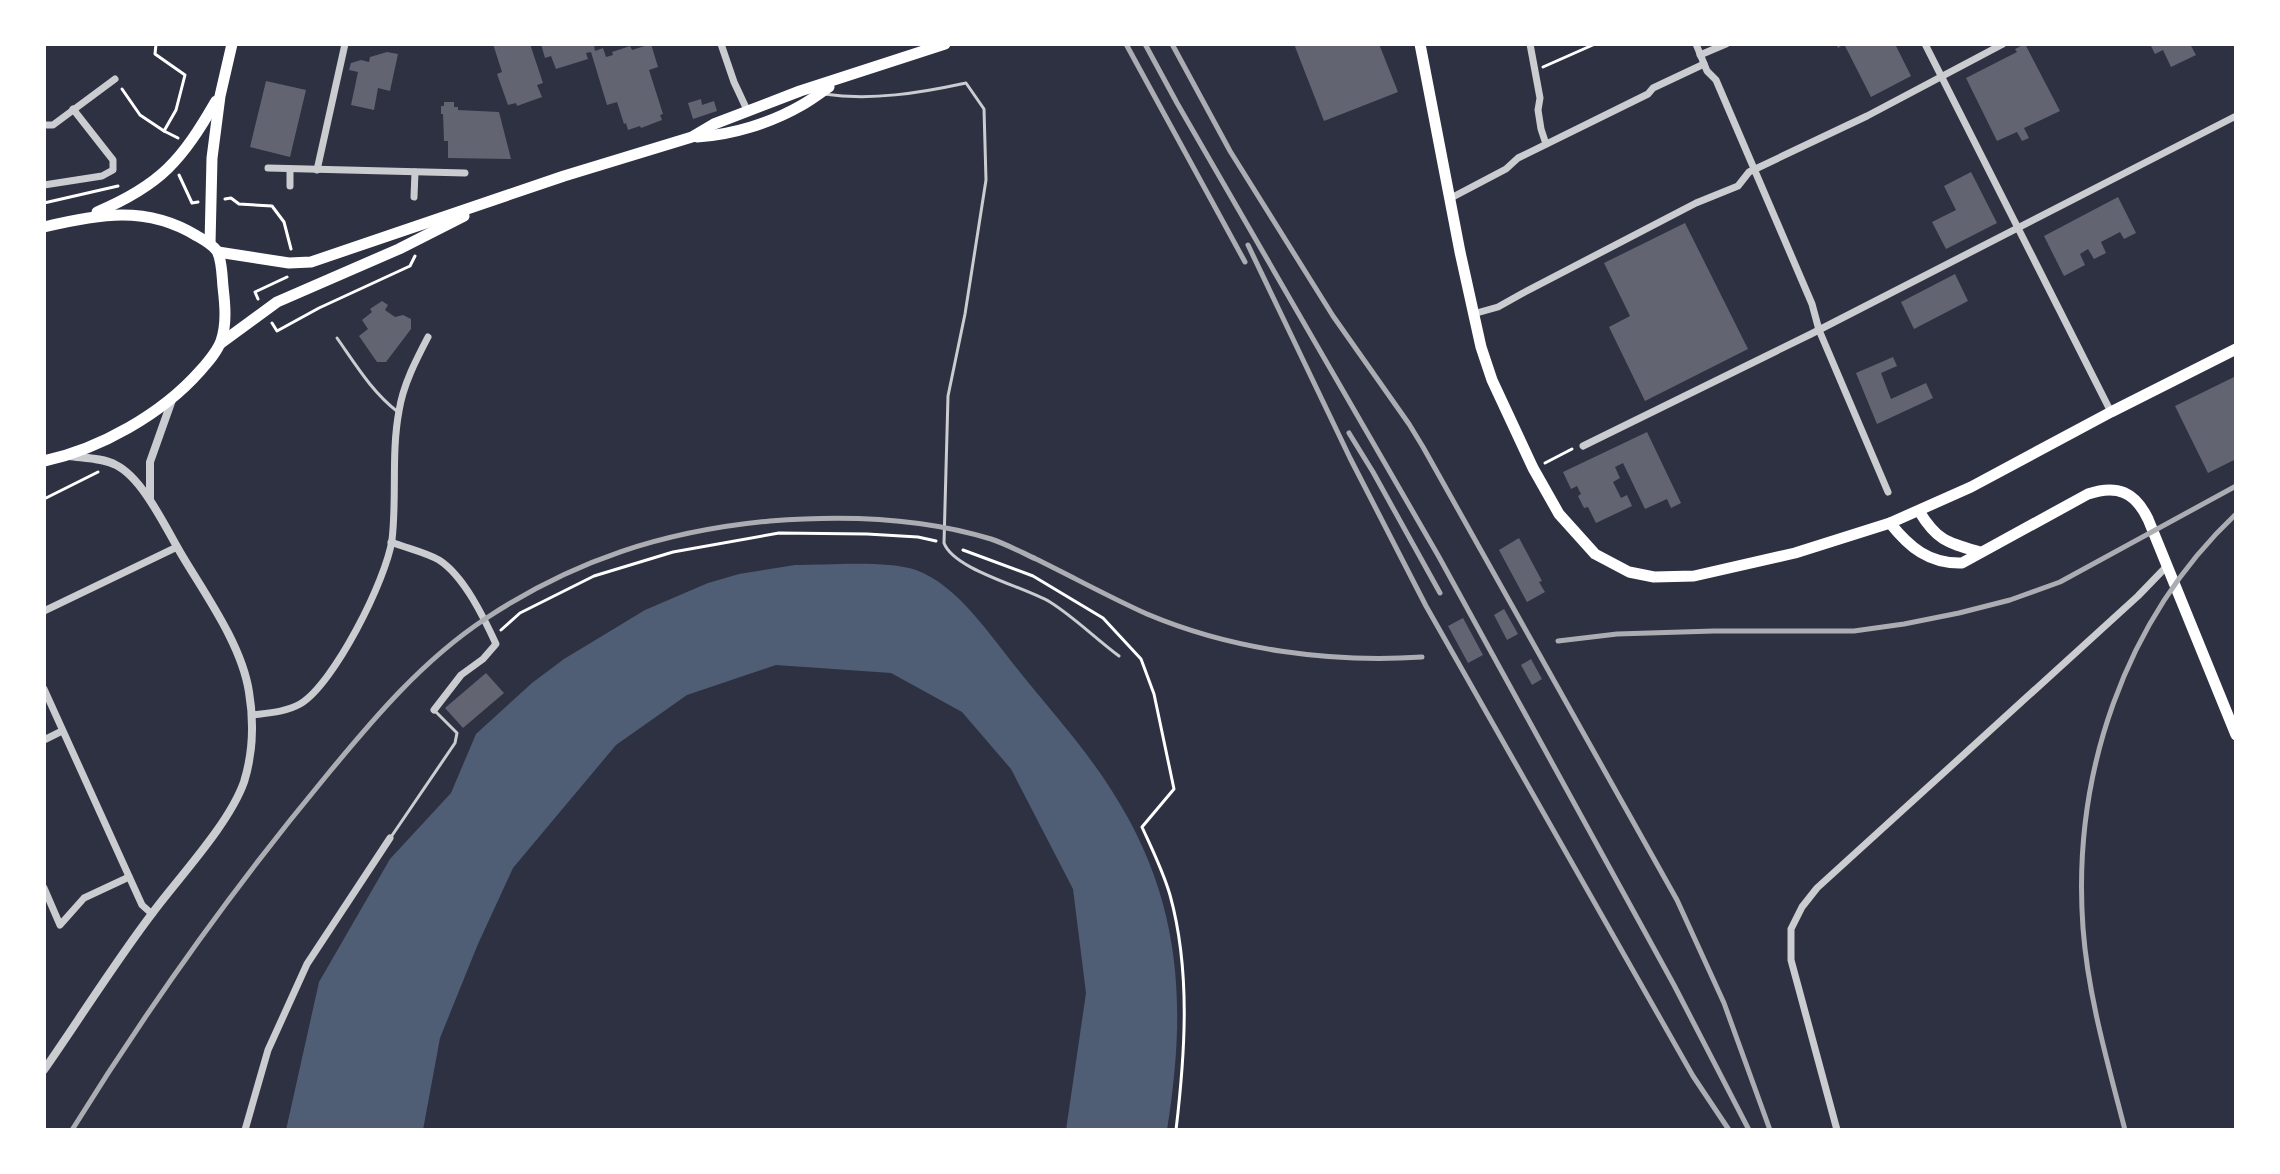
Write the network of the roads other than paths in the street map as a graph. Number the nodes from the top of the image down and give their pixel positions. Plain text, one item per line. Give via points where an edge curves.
1 (232, 44) edge
2 (345, 44) edge
3 (721, 44) edge
4 (945, 44) edge
5 (1420, 44) edge
6 (1530, 44) edge
7 (1696, 44) edge
8 (1726, 44) edge
9 (1925, 44) edge
10 (2003, 44) edge
11 (1700, 55) junction
12 (1704, 64) junction
13 (1941, 77) junction
14 (115, 79) road end
15 (843, 79) junction
16 (800, 91) junction
17 (819, 94) junction
18 (220, 96) junction
19 (73, 109) junction
20 (748, 112) junction
21 (2236, 116) edge
22 (44, 125) edge
23 (692, 137) junction
24 (1546, 144) junction
25 (268, 168) dead end
26 (290, 169) junction
27 (317, 170) junction
28 (1755, 170) junction
29 (415, 172) junction
30 (465, 173) dead end
31 (44, 185) edge
32 (290, 186) dead end
33 (414, 197) dead end
34 (1449, 199) junction
35 (492, 201) junction
36 (86, 217) junction
37 (44, 227) edge
38 (2017, 227) junction
39 (214, 248) junction
40 (1473, 314) junction
41 (1819, 330) junction
42 (428, 337) dead end
43 (337, 338) dead end
44 (221, 343) junction
45 (2236, 349) edge
46 (172, 400) junction
47 (398, 412) junction
48 (2111, 412) junction
49 (1583, 446) road end
50 (68, 456) junction
51 (44, 461) edge
52 (1888, 492) dead end
53 (150, 499) junction
54 (1919, 511) junction
55 (1890, 523) junction
56 (391, 542) junction
57 (177, 547) junction
58 (1980, 552) junction
59 (2167, 566) junction
60 (44, 611) edge
61 (1119, 656) dead end
62 (44, 689) edge
63 (434, 710) joint
64 (252, 715) junction
65 (62, 731) junction
66 (2236, 735) edge
67 (44, 740) edge
68 (390, 838) joint
69 (129, 877) junction
70 (44, 888) edge
71 (152, 914) junction
72 (44, 1070) edge
73 (245, 1130) edge
74 (1837, 1130) edge

1 - 18 highway
2 - 27 street
3 - 20 street
4 - 15 highway
5 - 34 highway
6 - 24 street
7 - 11 street
8 - 11 street
9 - 13 street
10 - 13 street
11 - 12 street
12 - 24 street
12 - 28 street
13 - 28 street
13 - 38 street
14 - 19 street
15 - 16 highway
15 - 17 highway
16 - 17 lane
16 - 20 highway
17 - 23 highway via 754,125
17 - 61 lane via 846,98 966,83 984,109 986,180 948,396 944,543 947,552 966,565 1050,602
18 - 36 highway via 170,167 140,190
18 - 39 highway via 212,158
19 - 22 street via 53,125
19 - 31 street via 113,160 113,170
20 - 23 highway
21 - 38 street
23 - 35 highway
24 - 34 street
25 - 26 street
26 - 27 street
26 - 32 street
27 - 29 street
28 - 40 street via 1738,186 1516,298
28 - 41 street
29 - 30 street
29 - 33 street
34 - 40 highway
35 - 39 highway via 311,262 289,263
35 - 44 highway via 277,302
36 - 37 highway
36 - 39 highway via 163,220
38 - 41 street
38 - 48 street
39 - 44 highway via 225,320
40 - 55 highway via 1504,408 1537,478 1559,514 1605,561 1664,578 1694,576 1795,553
41 - 49 street
41 - 52 street
42 - 47 street
43 - 47 lane via 371,386
44 - 46 highway
45 - 48 highway
46 - 50 highway
46 - 53 street via 150,462
47 - 56 street
48 - 54 highway
50 - 51 highway
50 - 53 street via 117,465
53 - 57 street
54 - 55 highway
54 - 58 highway via 1938,537
55 - 58 highway via 1923,554 1944,564 1962,563
56 - 63 street via 439,560 457,577 496,644 461,675
56 - 64 street via 371,602 315,693 291,708
57 - 60 street
57 - 64 street via 228,635 246,676
58 - 59 highway via 2098,491 2115,489 2141,507
59 - 66 highway
59 - 74 street via 1802,907 1791,929 1791,960
62 - 65 street
63 - 68 lane via 457,733 455,743
64 - 71 street via 250,758 237,797
65 - 67 street
65 - 69 street
68 - 73 street via 307,964 268,1050
69 - 70 street via 84,898 60,925
69 - 71 street
71 - 72 street

